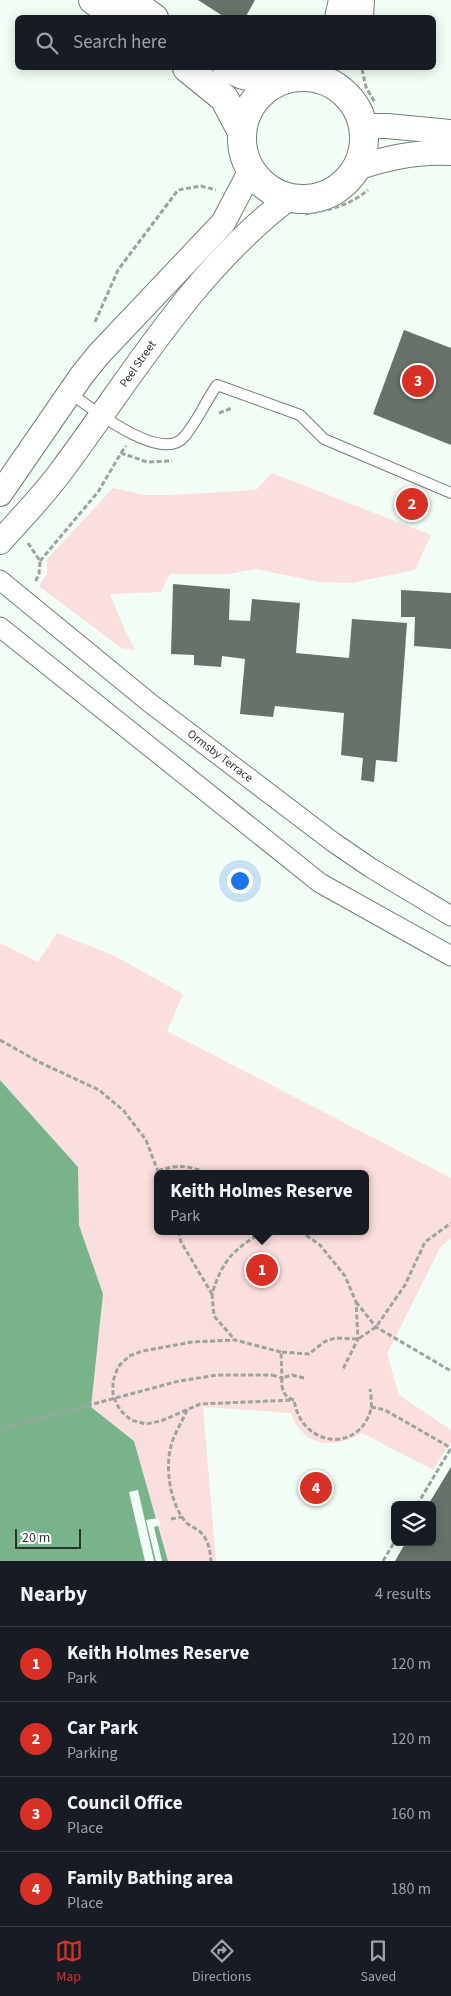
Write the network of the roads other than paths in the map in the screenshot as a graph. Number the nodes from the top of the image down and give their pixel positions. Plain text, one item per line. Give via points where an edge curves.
1 (94, 0) edge
2 (129, 0) edge
3 (343, 0) edge
4 (360, 0) edge
5 (115, 15) edge
6 (150, 15) edge
7 (340, 15) edge
8 (359, 15) edge
9 (189, 70) edge
10 (232, 70) edge
11 (311, 72) edge
12 (347, 74) edge
13 (276, 84) junction
14 (375, 126) junction
15 (242, 132) junction
16 (451, 132) edge
17 (451, 153) edge
18 (357, 168) junction
19 (251, 170) junction
20 (293, 207) junction
21 (70, 393) junction
22 (102, 416) junction
23 (451, 492) edge
24 (0, 494) edge
25 (0, 542) edge
26 (0, 580) edge
27 (0, 627) edge
28 (451, 916) edge
29 (451, 956) edge

1 - 5 main road
2 - 6 main road
3 - 7 main road
4 - 8 main road
9 - 15 main road via 224,98
10 - 13 main road
11 - 12 main road via 323,80
11 - 13 main road
12 - 14 main road via 353,104
13 - 15 main road via 259,95 248,112
14 - 16 street
14 - 18 main road via 364,140
15 - 19 main road via 244,152
17 - 18 street via 427,152 382,159
18 - 20 main road via 335,191
19 - 20 main road via 261,183
19 - 21 street via 223,223 99,354
20 - 22 street, Peel Street via 238,240 152,342
21 - 22 lane
21 - 24 street
22 - 23 lane via 154,444 170,445 183,438 217,385 300,416 324,439
22 - 25 street, Peel Street via 61,472
26 - 28 street, Ormsby Terrace via 150,703 333,842
27 - 29 street via 320,883

